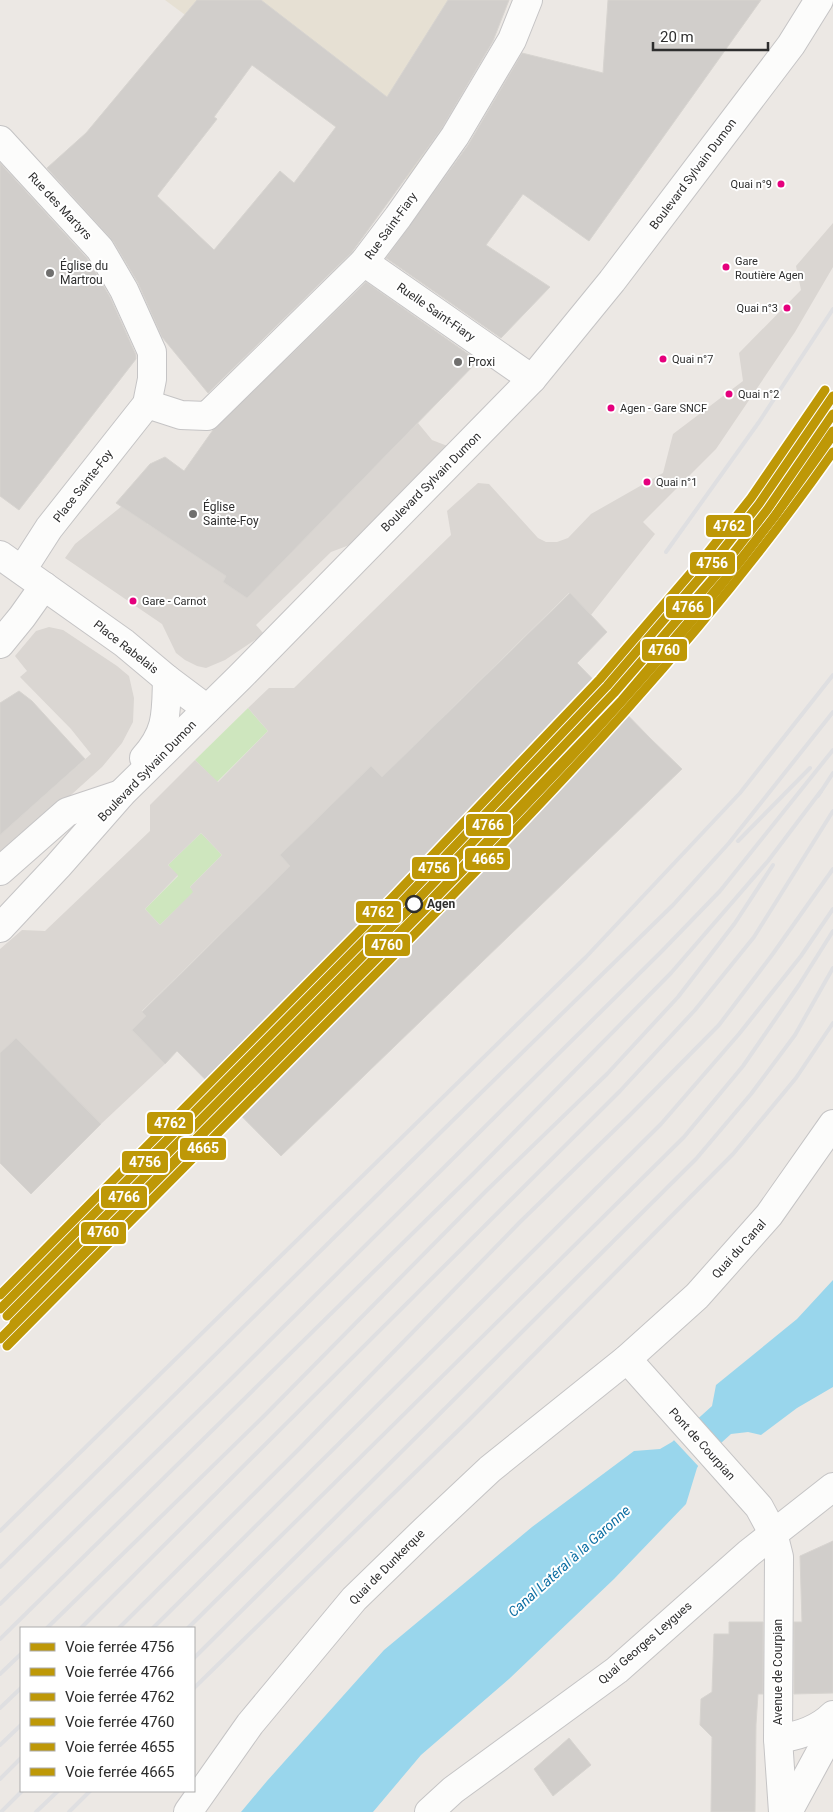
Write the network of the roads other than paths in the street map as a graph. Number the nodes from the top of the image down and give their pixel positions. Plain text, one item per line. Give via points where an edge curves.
1 (528, 0) edge
2 (819, 0) edge
3 (4, 144) edge
4 (364, 262) junction
5 (532, 379) junction
6 (147, 404) junction
7 (0, 554) edge
8 (22, 570) junction
9 (44, 586) junction
10 (0, 644) edge
11 (167, 679) junction
12 (207, 709) junction
13 (113, 797) junction
14 (0, 871) edge
15 (0, 928) edge
16 (833, 1124) edge
17 (636, 1369) junction
18 (833, 1487) edge
19 (773, 1533) junction
20 (833, 1715) edge
21 (833, 1729) edge
22 (778, 1739) junction
23 (188, 1812) edge
24 (430, 1812) edge
25 (783, 1812) edge
26 (788, 1812) edge

1 - 4 street, Rue Saint-Fiary via 512,40 455,136
2 - 5 street, Boulevard Sylvain Dumon via 791,45 612,281
3 - 6 street, Rue des Martyrs via 100,249 124,290 152,352 152,379
4 - 5 street, Ruelle Saint-Fiary
4 - 6 street, Rue Saint-Fiary via 207,416 181,414
5 - 12 street, Boulevard Sylvain Dumon
6 - 8 street, Place Sainte-Foy via 49,528
7 - 8 street, Place Rabelais
8 - 9 street, Place Rabelais
9 - 10 street
9 - 11 street, Place Rabelais via 124,643
11 - 12 street, Place Rabelais
11 - 13 street via 166,718 156,745
12 - 13 street, Boulevard Sylvain Dumon
13 - 14 street via 67,812
13 - 15 street via 75,829 58,866
16 - 17 street, Quai du Canal via 769,1215
17 - 19 street, Pont de Courpian via 759,1507
17 - 23 street, Quai de Dunkerque via 490,1469 354,1599 250,1724
18 - 19 street, Quai Georges Leygues
19 - 22 street, Avenue de Courpian via 779,1557
19 - 24 street, Quai Georges Leygues via 617,1670 453,1790
20 - 22 street via 814,1729 795,1737
21 - 26 street
22 - 25 street, Avenue de Courpian

